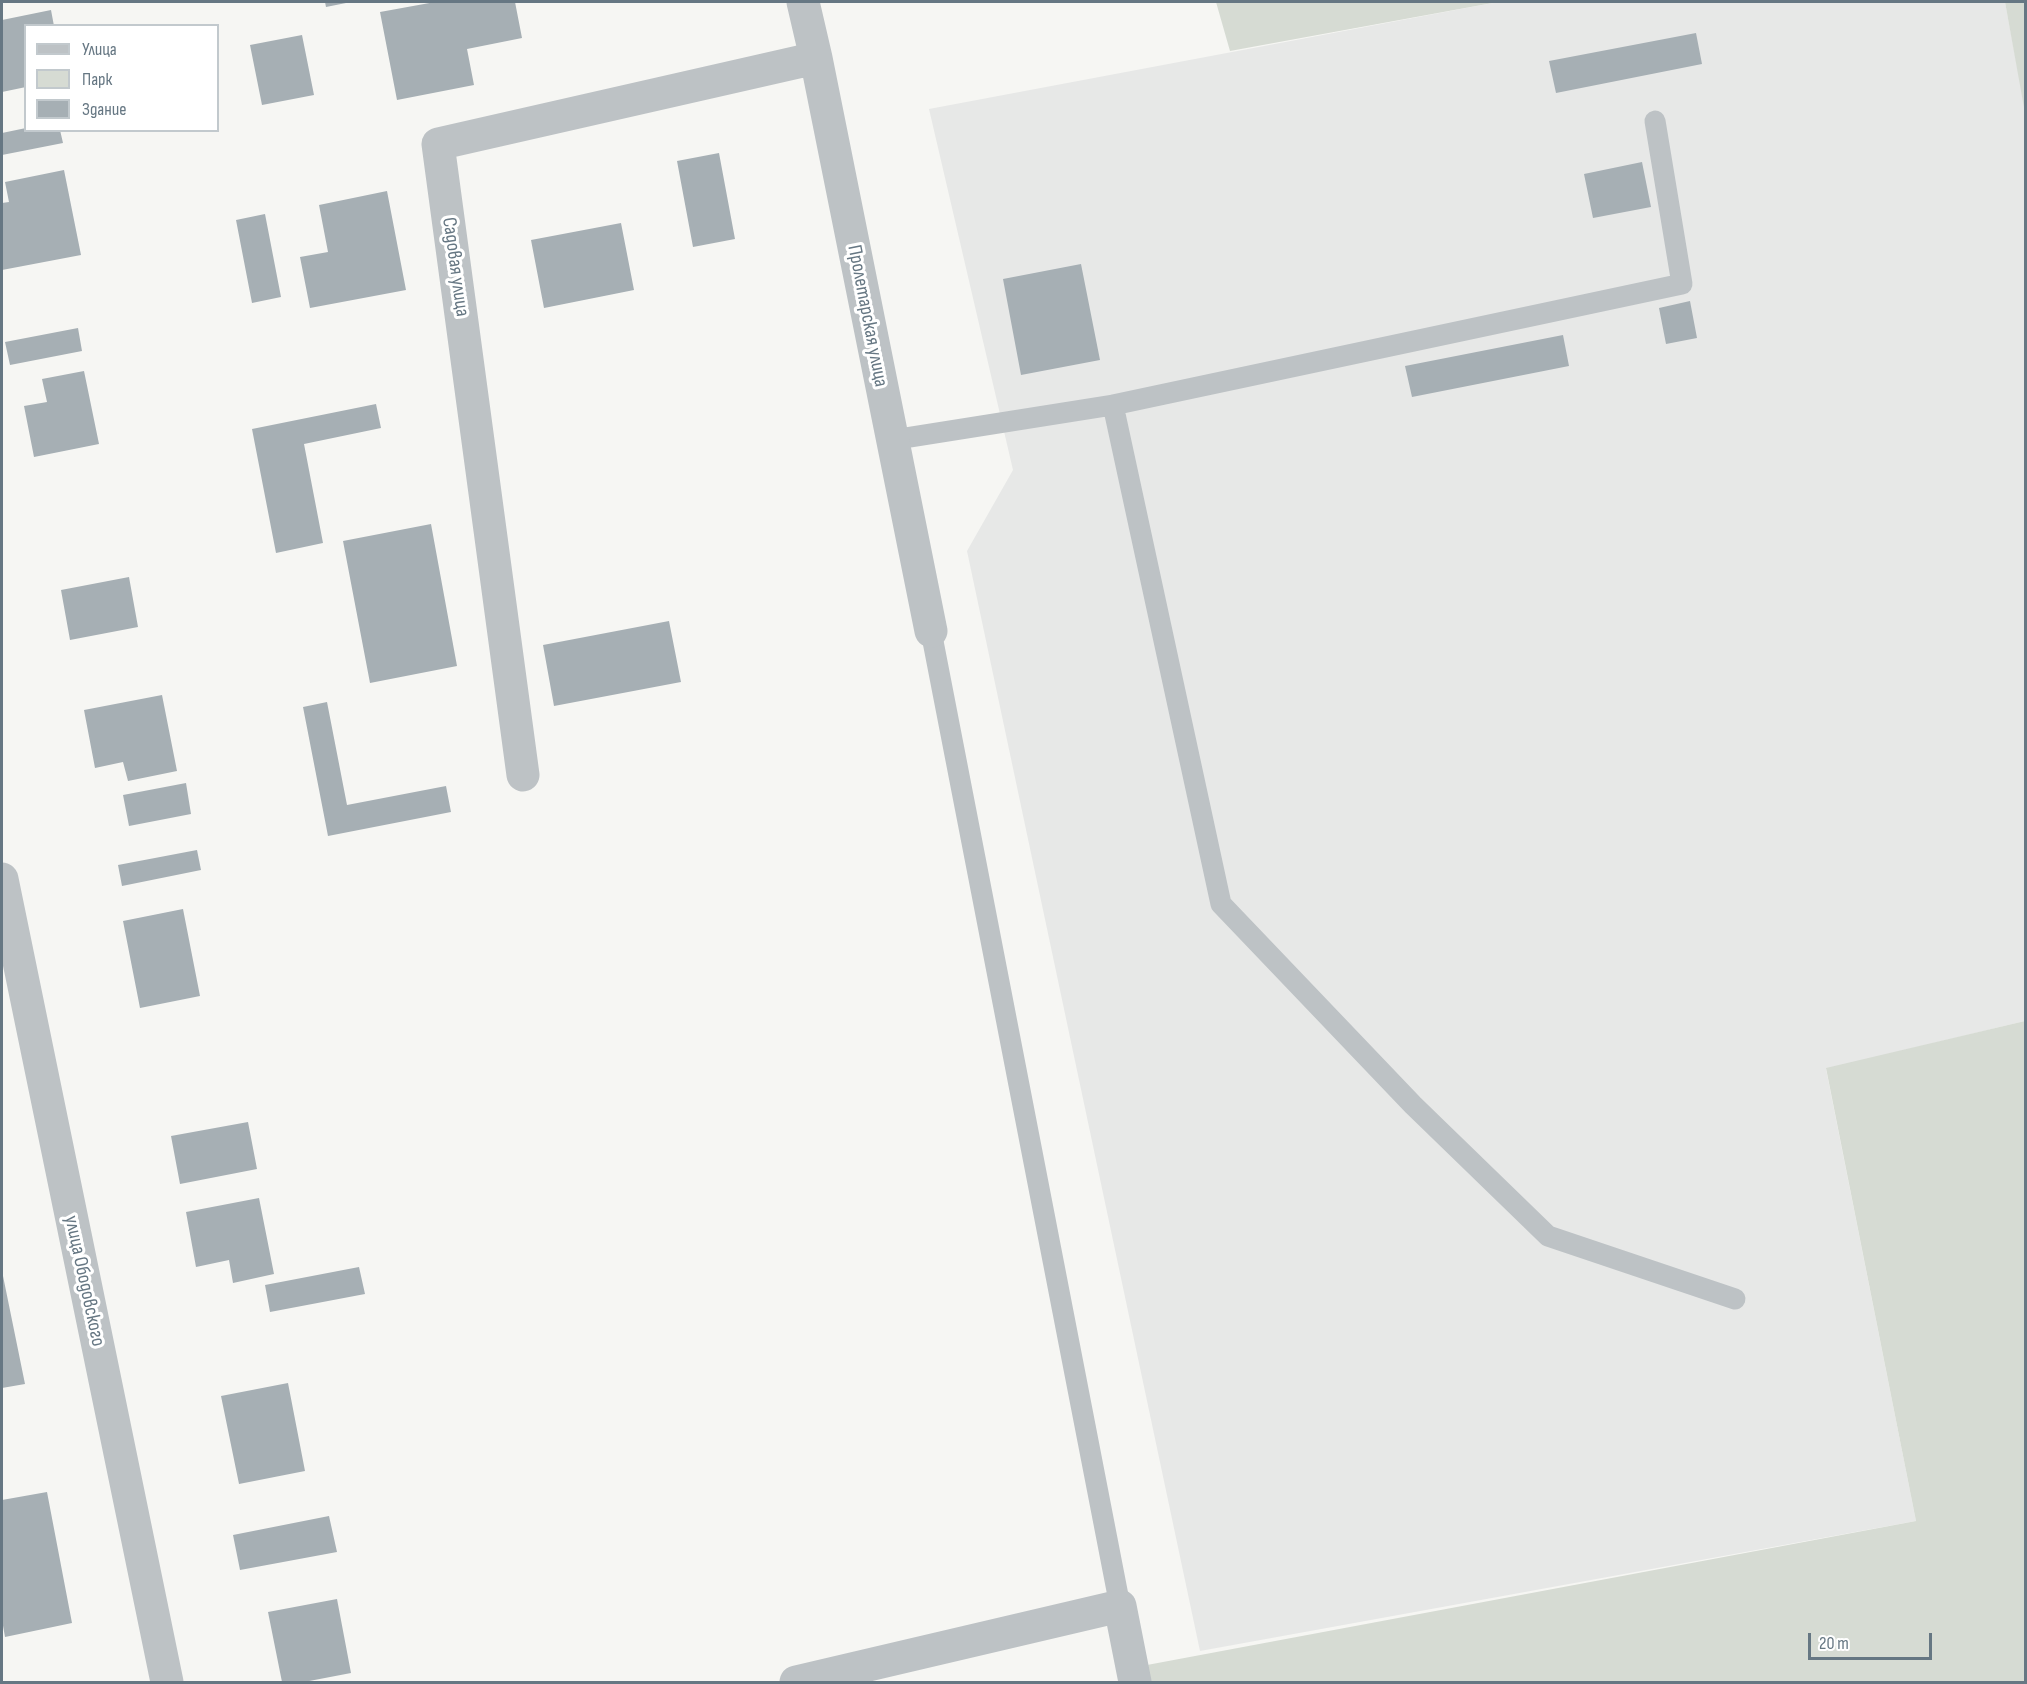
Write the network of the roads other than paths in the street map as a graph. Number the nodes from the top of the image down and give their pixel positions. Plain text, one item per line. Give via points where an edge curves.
1 (803, 2) edge
2 (816, 58) junction
3 (1656, 121) dead end
4 (1113, 405) junction
5 (892, 440) junction
6 (931, 631) joint
7 (523, 775) dead end
8 (2, 879) edge
9 (1735, 1299) dead end
10 (1120, 1606) junction
11 (167, 1683) edge
12 (796, 1683) edge
13 (1135, 1683) edge

1 - 2 street, Пролетарская улица
2 - 5 street, Пролетарская улица
2 - 7 street, Садовая улица via 438,144
3 - 4 lane via 1682,284
4 - 5 lane
4 - 9 lane via 1221,904 1413,1105 1548,1236
5 - 6 street, Пролетарская улица
6 - 10 lane
8 - 11 street, улица Ободовского
10 - 12 street
10 - 13 street

